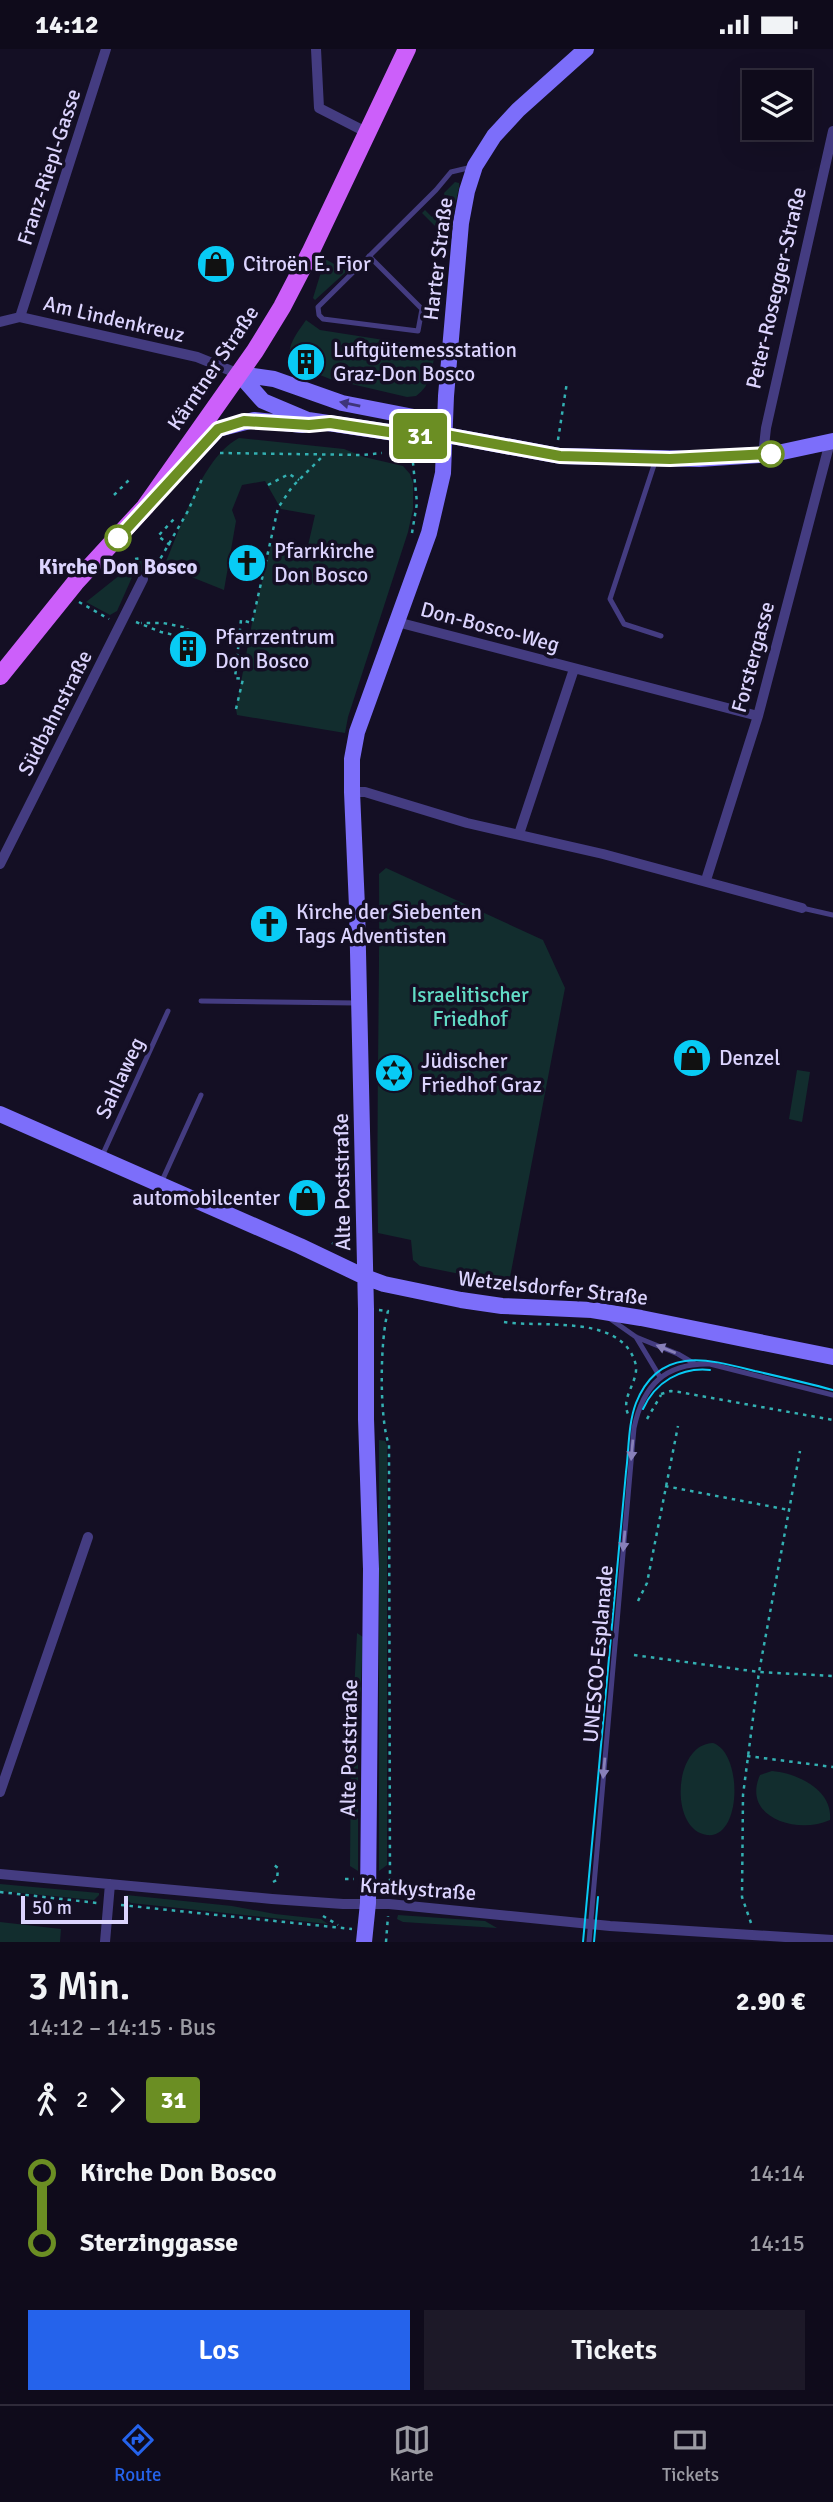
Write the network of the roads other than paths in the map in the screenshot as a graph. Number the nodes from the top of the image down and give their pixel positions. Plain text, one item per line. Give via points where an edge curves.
1 (106, 49) edge
2 (316, 49) edge
3 (407, 49) edge
4 (586, 49) edge
5 (833, 131) edge
6 (366, 132) junction
7 (475, 166) junction
8 (369, 257) junction
9 (20, 317) junction
10 (0, 322) edge
11 (239, 374) junction
12 (330, 423) junction
13 (446, 435) junction
14 (832, 441) edge
15 (763, 455) junction
16 (656, 459) junction
17 (145, 507) junction
18 (144, 579) dead end
19 (397, 622) junction
20 (661, 636) dead end
21 (574, 669) junction
22 (0, 676) edge
23 (758, 716) junction
24 (352, 792) junction
25 (519, 834) junction
26 (0, 864) edge
27 (706, 880) junction
28 (802, 908) joint
29 (833, 915) edge
30 (201, 1001) dead end
31 (360, 1003) junction
32 (168, 1011) dead end
33 (201, 1095) dead end
34 (0, 1114) edge
35 (100, 1159) junction
36 (160, 1186) junction
37 (365, 1277) junction
38 (592, 1310) junction
39 (636, 1337) junction
40 (833, 1357) edge
41 (695, 1364) junction
42 (660, 1377) junction
43 (833, 1395) edge
44 (88, 1537) dead end
45 (0, 1792) edge
46 (0, 1874) edge
47 (110, 1884) junction
48 (368, 1903) junction
49 (590, 1924) junction
50 (833, 1940) edge
51 (105, 1942) edge
52 (364, 1942) edge
53 (589, 1942) edge

1 - 9 street, Franz-Riepl-Gasse
2 - 6 street via 319,108
3 - 6 main road, Kärntner Straße
4 - 7 main road, Harter Straße via 517,110
5 - 15 street, Peter-Rosegger-Straße
6 - 11 main road, Kärntner Straße via 282,307
7 - 8 lane via 451,172
7 - 13 main road, Harter Straße via 461,223
8 - 8 lane via 318,307 319,315 418,331 422,309
9 - 10 street
9 - 11 street, Am Lindenkreuz via 197,356
11 - 12 main road via 263,401 287,413
13 -> 11 main road via 419,418 342,403 274,379
11 - 17 main road, Kärntner Straße
12 - 13 main road via 415,436
12 - 17 main road via 254,420 218,429
13 - 16 main road via 560,456
13 - 19 main road, Alte Poststraße via 443,473 429,533
14 - 15 main road
14 - 23 street, Forstergasse
15 - 16 main road
16 - 20 lane via 610,599 624,624
17 - 22 main road, Kärntner Straße via 75,583
18 - 26 street, Südbahnstraße
19 - 21 street, Don-Bosco-Weg
19 - 24 main road, Alte Poststraße via 357,731
21 - 23 street, Don-Bosco-Weg
21 - 25 street, Don-Bosco-Weg
23 - 27 street, Forstergasse
24 - 25 street
24 - 31 main road, Alte Poststraße
25 - 27 street
27 - 28 street
28 - 29 lane
30 - 31 lane
31 - 37 main road, Alte Poststraße
32 - 35 lane, Sahlaweg
33 - 36 lane
34 - 35 main road, Wetzelsdorfer Straße
35 - 36 main road, Wetzelsdorfer Straße
36 - 37 main road, Wetzelsdorfer Straße
37 - 38 main road, Wetzelsdorfer Straße via 461,1300
37 - 48 main road, Alte Poststraße via 371,1616
38 - 39 lane
38 - 40 main road, Wetzelsdorfer Straße
41 -> 39 lane
39 - 42 lane
41 - 42 lane
41 - 43 lane
42 -> 49 lane, UNESCO-Esplanade via 639,1406 634,1428
44 - 45 street
46 - 47 street, Kratkystraße
47 - 48 street, Kratkystraße
47 - 51 street
48 - 49 street, Kratkystraße
48 - 52 main road, Alte Poststraße
49 - 50 street, Kratkystraße
49 - 53 lane, UNESCO-Esplanade

